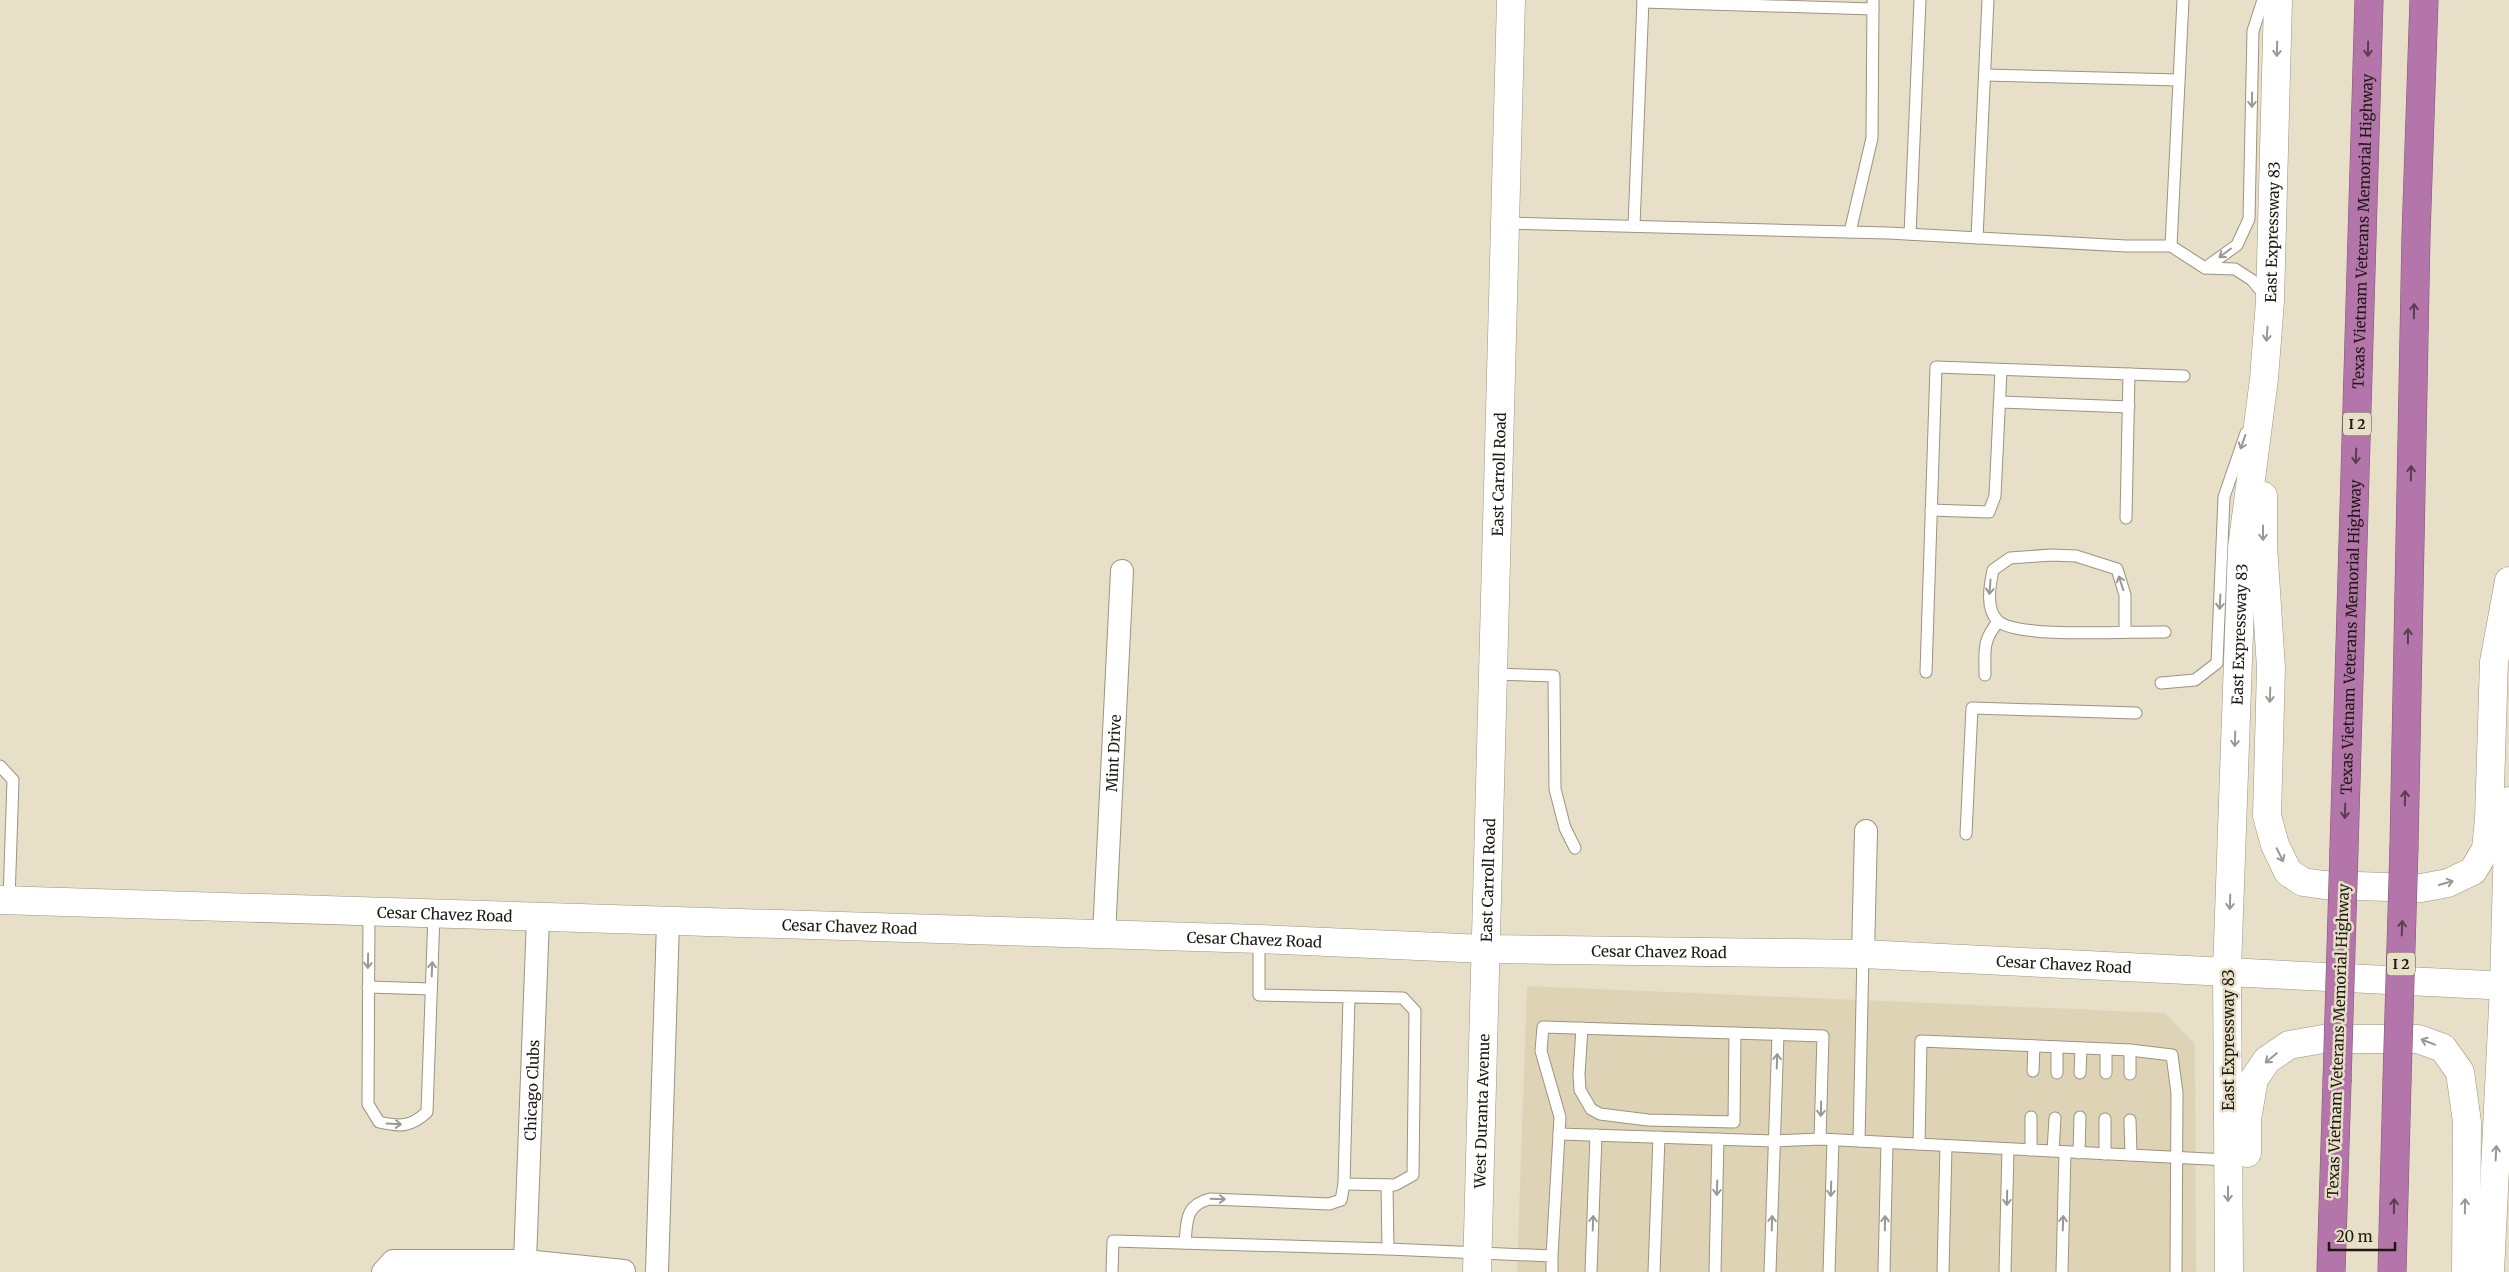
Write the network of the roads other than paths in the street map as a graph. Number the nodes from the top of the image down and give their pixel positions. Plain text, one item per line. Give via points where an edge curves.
1 (1511, 0) edge
2 (1920, 0) edge
3 (1988, 0) edge
4 (2183, 0) edge
5 (2263, 0) edge
6 (2278, 0) edge
7 (2369, 0) edge
8 (2424, 0) edge
9 (1643, 1) edge
10 (1873, 4) edge
11 (1986, 75) junction
12 (2179, 80) junction
13 (1505, 223) junction
14 (1634, 226) junction
15 (1850, 232) junction
16 (1910, 234) junction
17 (1977, 238) junction
18 (2171, 246) junction
19 (2205, 268) junction
20 (2270, 301) junction
21 (2001, 370) junction
22 (2130, 374) junction
23 (2184, 376) dead end
24 (2264, 379) junction
25 (2000, 402) junction
26 (2129, 407) junction
27 (1931, 510) junction
28 (2126, 518) dead end
29 (1122, 571) dead end
30 (2509, 581) edge
31 (1998, 622) junction
32 (2125, 631) junction
33 (2165, 632) dead end
34 (1926, 672) dead end
35 (1493, 674) junction
36 (1985, 675) dead end
37 (2161, 683) dead end
38 (2136, 713) dead end
39 (0, 766) edge
40 (2509, 801) edge
41 (2509, 814) edge
42 (1866, 830) dead end
43 (1966, 834) dead end
44 (1575, 848) dead end
45 (5, 900) edge
46 (370, 912) junction
47 (434, 914) junction
48 (538, 918) junction
49 (668, 922) junction
50 (1104, 935) junction
51 (1259, 939) junction
52 (1485, 949) junction
53 (1862, 954) junction
54 (2227, 970) junction
55 (2506, 986) edge
56 (368, 987) junction
57 (431, 988) junction
58 (1349, 997) junction
59 (1582, 1028) junction
60 (1735, 1033) junction
61 (1778, 1034) junction
62 (2034, 1046) junction
63 (2057, 1047) junction
64 (2081, 1048) junction
65 (2106, 1049) junction
66 (2130, 1050) junction
67 (2033, 1071) dead end
68 (2057, 1073) dead end
69 (2080, 1073) dead end
70 (2106, 1073) dead end
71 (2130, 1074) dead end
72 (2032, 1117) dead end
73 (2055, 1118) dead end
74 (2080, 1118) dead end
75 (2105, 1119) dead end
76 (2130, 1120) dead end
77 (1734, 1122) junction
78 (1559, 1134) junction
79 (1596, 1135) junction
80 (1659, 1137) junction
81 (1718, 1139) junction
82 (1734, 1139) junction
83 (1820, 1139) junction
84 (1833, 1140) junction
85 (1774, 1141) junction
86 (1859, 1141) junction
87 (1887, 1143) junction
88 (1919, 1144) junction
89 (1946, 1146) junction
90 (2008, 1149) junction
91 (2031, 1150) junction
92 (2059, 1152) junction
93 (2079, 1152) junction
94 (2106, 1154) junction
95 (2131, 1155) junction
96 (2176, 1158) junction
97 (2228, 1160) junction
98 (1344, 1184) junction
99 (1388, 1185) junction
100 (1185, 1244) junction
101 (1388, 1248) junction
102 (1552, 1256) junction
103 (525, 1261) junction
104 (1477, 1262) edge
105 (624, 1271) edge
106 (382, 1272) edge
107 (657, 1272) edge
108 (1112, 1272) edge
109 (1552, 1272) edge
110 (1592, 1272) edge
111 (1654, 1272) edge
112 (1715, 1272) edge
113 (1770, 1272) edge
114 (1829, 1272) edge
115 (1884, 1272) edge
116 (1943, 1272) edge
117 (2005, 1272) edge
118 (2062, 1272) edge
119 (2176, 1272) edge
120 (2229, 1272) edge
121 (2239, 1272) edge
122 (2331, 1272) edge
123 (2392, 1272) edge
124 (2466, 1272) edge
125 (2490, 1272) edge

1 - 13 street, East Carroll Road
2 - 16 lane
3 - 11 lane
4 - 12 lane
5 -> 19 lane via 2253,32 2249,219 2237,245
6 -> 20 street, East Expressway 83
7 -> 122 highway, Texas Vietnam Veterans Memorial Highway / I 2, bridge
123 -> 8 highway, I 2, bridge
9 - 10 lane
9 - 14 lane
10 - 15 lane via 1872,138
11 - 12 lane
11 - 17 lane
12 - 18 lane
13 - 14 lane
13 - 35 street, East Carroll Road
14 - 15 lane
15 - 16 lane
16 - 17 lane
17 - 18 lane
18 - 19 lane
19 - 20 lane via 2235,270 2252,280
20 -> 24 street, East Expressway 83
21 - 22 lane
21 - 25 lane
21 - 27 lane via 1936,368
22 - 23 lane
22 - 26 lane
24 -> 30 street via 2263,545 2271,668 2267,816 2275,845 2288,872 2304,882 2324,885 2421,888 2448,883 2473,870 2486,849 2494,662
24 -> 37 lane via 2224,497 2217,663 2195,680
24 -> 54 street, East Expressway 83 via 2242,548
25 - 26 lane
25 - 27 lane via 1995,496 1988,512
26 - 28 lane
27 - 34 lane
29 - 50 street, Mint Drive
31 - 32 lane via 2041,631
32 -> 31 lane via 2125,595 2117,569 2076,556 2010,558 1993,570 1989,586 1991,612
31 - 36 lane via 1984,644
32 - 33 lane
35 - 44 lane via 1554,676 1555,789 1565,828
35 - 52 street, East Carroll Road
38 - 43 lane via 1972,708
39 - 45 lane via 13,780
40 - 41 street
41 - 55 street
42 - 53 street
45 - 46 street, Cesar Chavez Road
46 - 47 street, Cesar Chavez Road
46 -> 56 lane
47 - 48 street, Cesar Chavez Road
57 -> 47 lane
48 - 49 street, Cesar Chavez Road
48 - 103 street, Chicago Clubs
49 - 50 street, Cesar Chavez Road
49 - 107 street
50 - 51 street, Cesar Chavez Road
51 - 52 street, Cesar Chavez Road
51 - 58 lane via 1259,995
52 - 53 street, Cesar Chavez Road
52 - 104 street, West Duranta Avenue
53 - 54 street, Cesar Chavez Road
53 - 86 lane
54 - 55 street, Cesar Chavez Road
54 - 97 street, East Expressway 83
125 -> 55 street
56 - 57 lane
56 -> 57 lane via 368,1104 379,1122 394,1126 416,1123 426,1112
58 - 98 lane
58 - 99 lane via 1403,998 1415,1011 1414,1175 1395,1185
59 - 60 lane
59 - 77 lane via 1580,1090 1590,1109 1600,1114 1648,1120
59 - 78 lane via 1543,1027 1541,1051 1560,1117
60 - 61 lane
60 - 77 lane
61 -> 83 lane via 1823,1036
85 -> 61 lane
62 - 63 lane
62 - 67 lane
62 - 88 lane via 1921,1041
63 - 64 lane
63 - 68 lane
64 - 65 lane
64 - 69 lane
65 - 66 lane
65 - 70 lane
66 - 71 lane
66 - 96 lane via 2172,1055 2177,1093
72 - 91 lane
73 - 92 lane
74 - 93 lane
75 - 94 lane
76 - 95 lane
77 - 82 lane
78 - 79 lane
78 - 102 lane
79 - 80 lane
110 -> 79 lane
80 - 81 lane
80 - 111 lane
81 - 82 lane
81 -> 112 lane
82 - 85 lane
83 - 84 lane
83 - 85 lane
84 - 86 lane
84 -> 114 lane
113 -> 85 lane
86 - 87 lane
87 - 88 lane
115 -> 87 lane
88 - 89 lane
89 - 90 lane
89 - 116 lane
90 - 91 lane
90 -> 117 lane
91 - 92 lane
92 - 93 lane
118 -> 92 lane
93 - 94 lane
94 - 95 lane
95 - 96 lane
96 - 97 lane
96 - 119 lane
97 -> 120 street, East Expressway 83
98 - 99 lane
100 -> 98 lane via 1188,1213 1198,1202 1210,1199 1329,1204 1341,1200
99 - 101 lane
100 - 101 lane
100 - 108 lane via 1113,1241
101 - 104 lane
102 - 104 lane
102 - 109 lane
103 - 105 street
103 - 106 street via 393,1261
124 -> 121 street via 2467,1122 2460,1072 2443,1048 2418,1038 2323,1039 2289,1045 2267,1060 2254,1079 2247,1118 2246,1227

